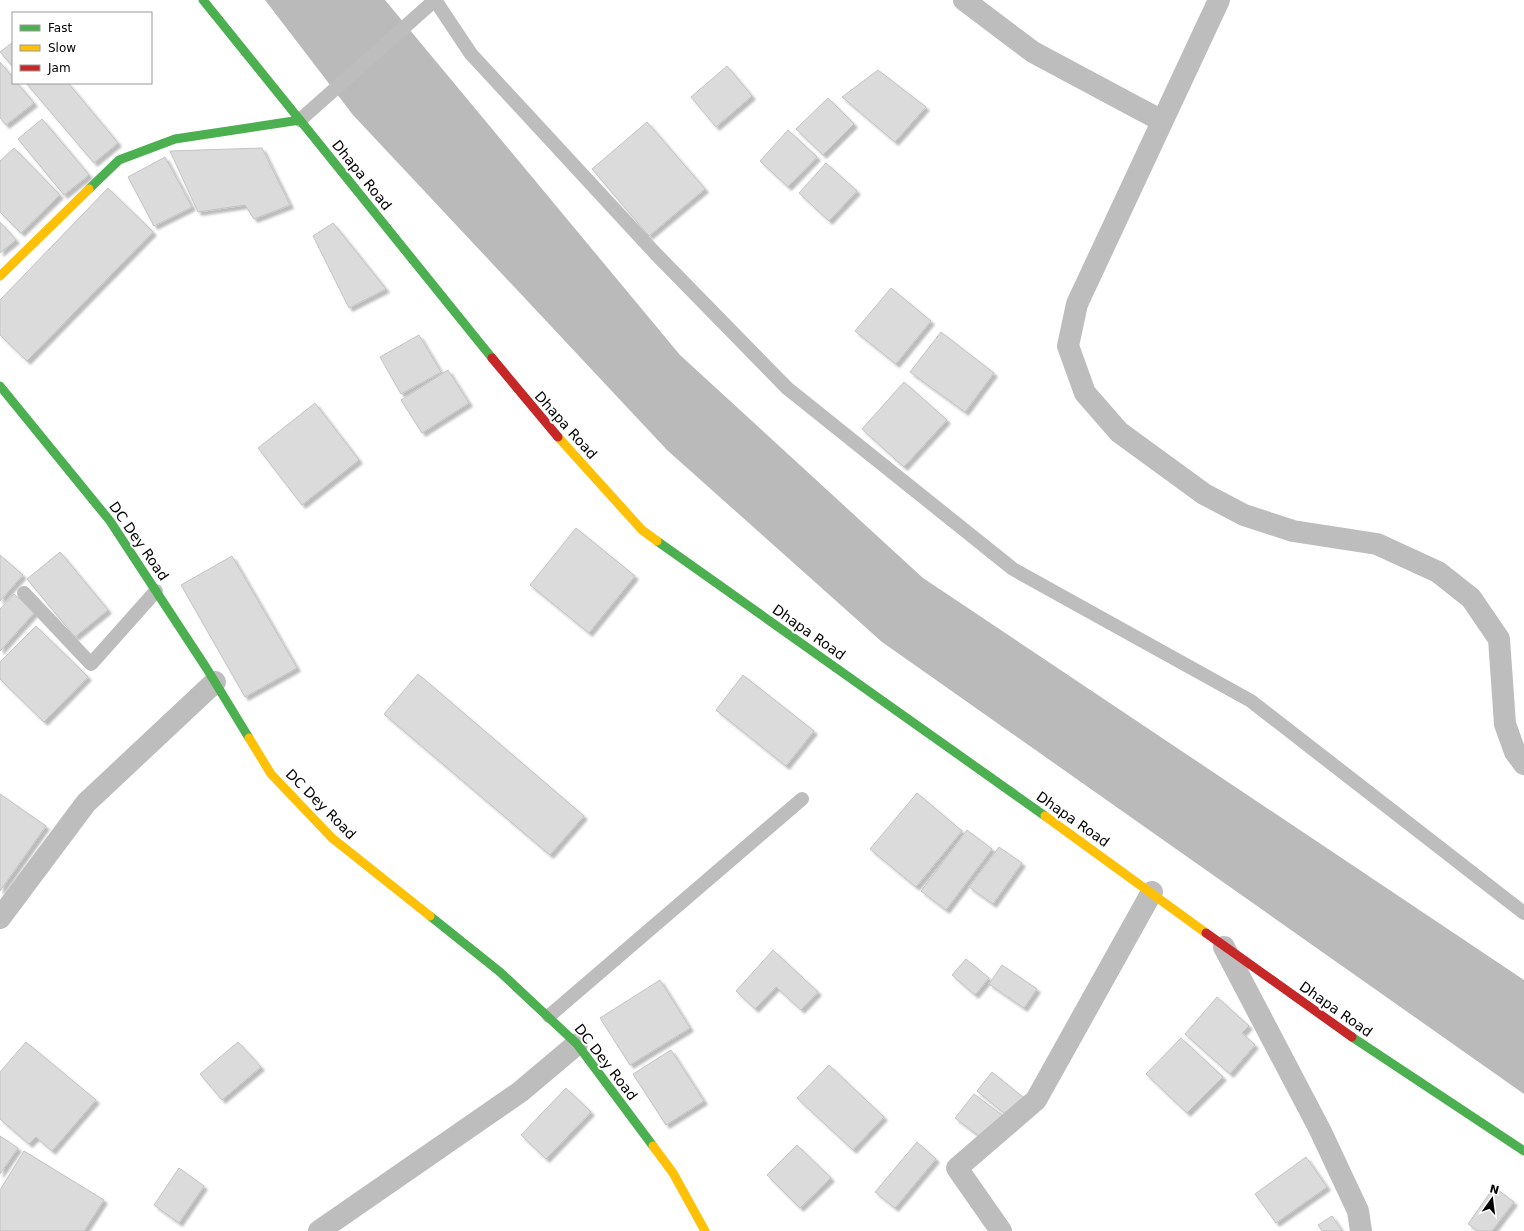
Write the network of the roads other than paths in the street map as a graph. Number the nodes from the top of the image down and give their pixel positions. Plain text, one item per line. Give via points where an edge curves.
1 (203, 0) edge
2 (435, 0) edge
3 (964, 0) edge
4 (1219, 0) edge
5 (300, 120) junction
6 (1162, 121) junction
7 (0, 276) edge
8 (0, 386) edge
9 (156, 591) junction
10 (24, 593) dead end
11 (215, 682) junction
12 (1524, 764) edge
13 (802, 799) dead end
14 (1152, 892) junction
15 (1524, 913) edge
16 (0, 918) edge
17 (1224, 946) junction
18 (549, 1016) junction
19 (577, 1044) junction
20 (1524, 1151) edge
21 (319, 1231) edge
22 (705, 1231) edge
23 (1002, 1231) edge
24 (1361, 1231) edge

1 - 5 street, Dhapa Road
2 - 5 lane
2 - 15 lane via 471,54 654,252 786,388 1013,569 1251,701
3 - 6 street via 1033,52
4 - 6 street
5 - 7 street via 175,139 119,160
5 - 14 street, Dhapa Road via 535,412 642,530
6 - 12 street via 1077,304 1068,346 1085,393 1119,432 1204,494 1244,515 1293,531 1377,544 1438,572 1470,598 1499,638 1505,724 1516,752
8 - 9 street, DC Dey Road via 110,521
9 - 10 lane via 91,664
9 - 11 street, DC Dey Road
11 - 16 street via 86,803
11 - 18 street, DC Dey Road via 270,774 332,838 500,972
13 - 18 lane
14 - 17 street, Dhapa Road
14 - 23 street via 1036,1100 957,1168
17 - 20 street, Dhapa Road via 1361,1045
17 - 24 street via 1320,1130 1358,1211
18 - 19 street, DC Dey Road
19 - 21 street via 520,1092
19 - 22 street, DC Dey Road via 673,1173

